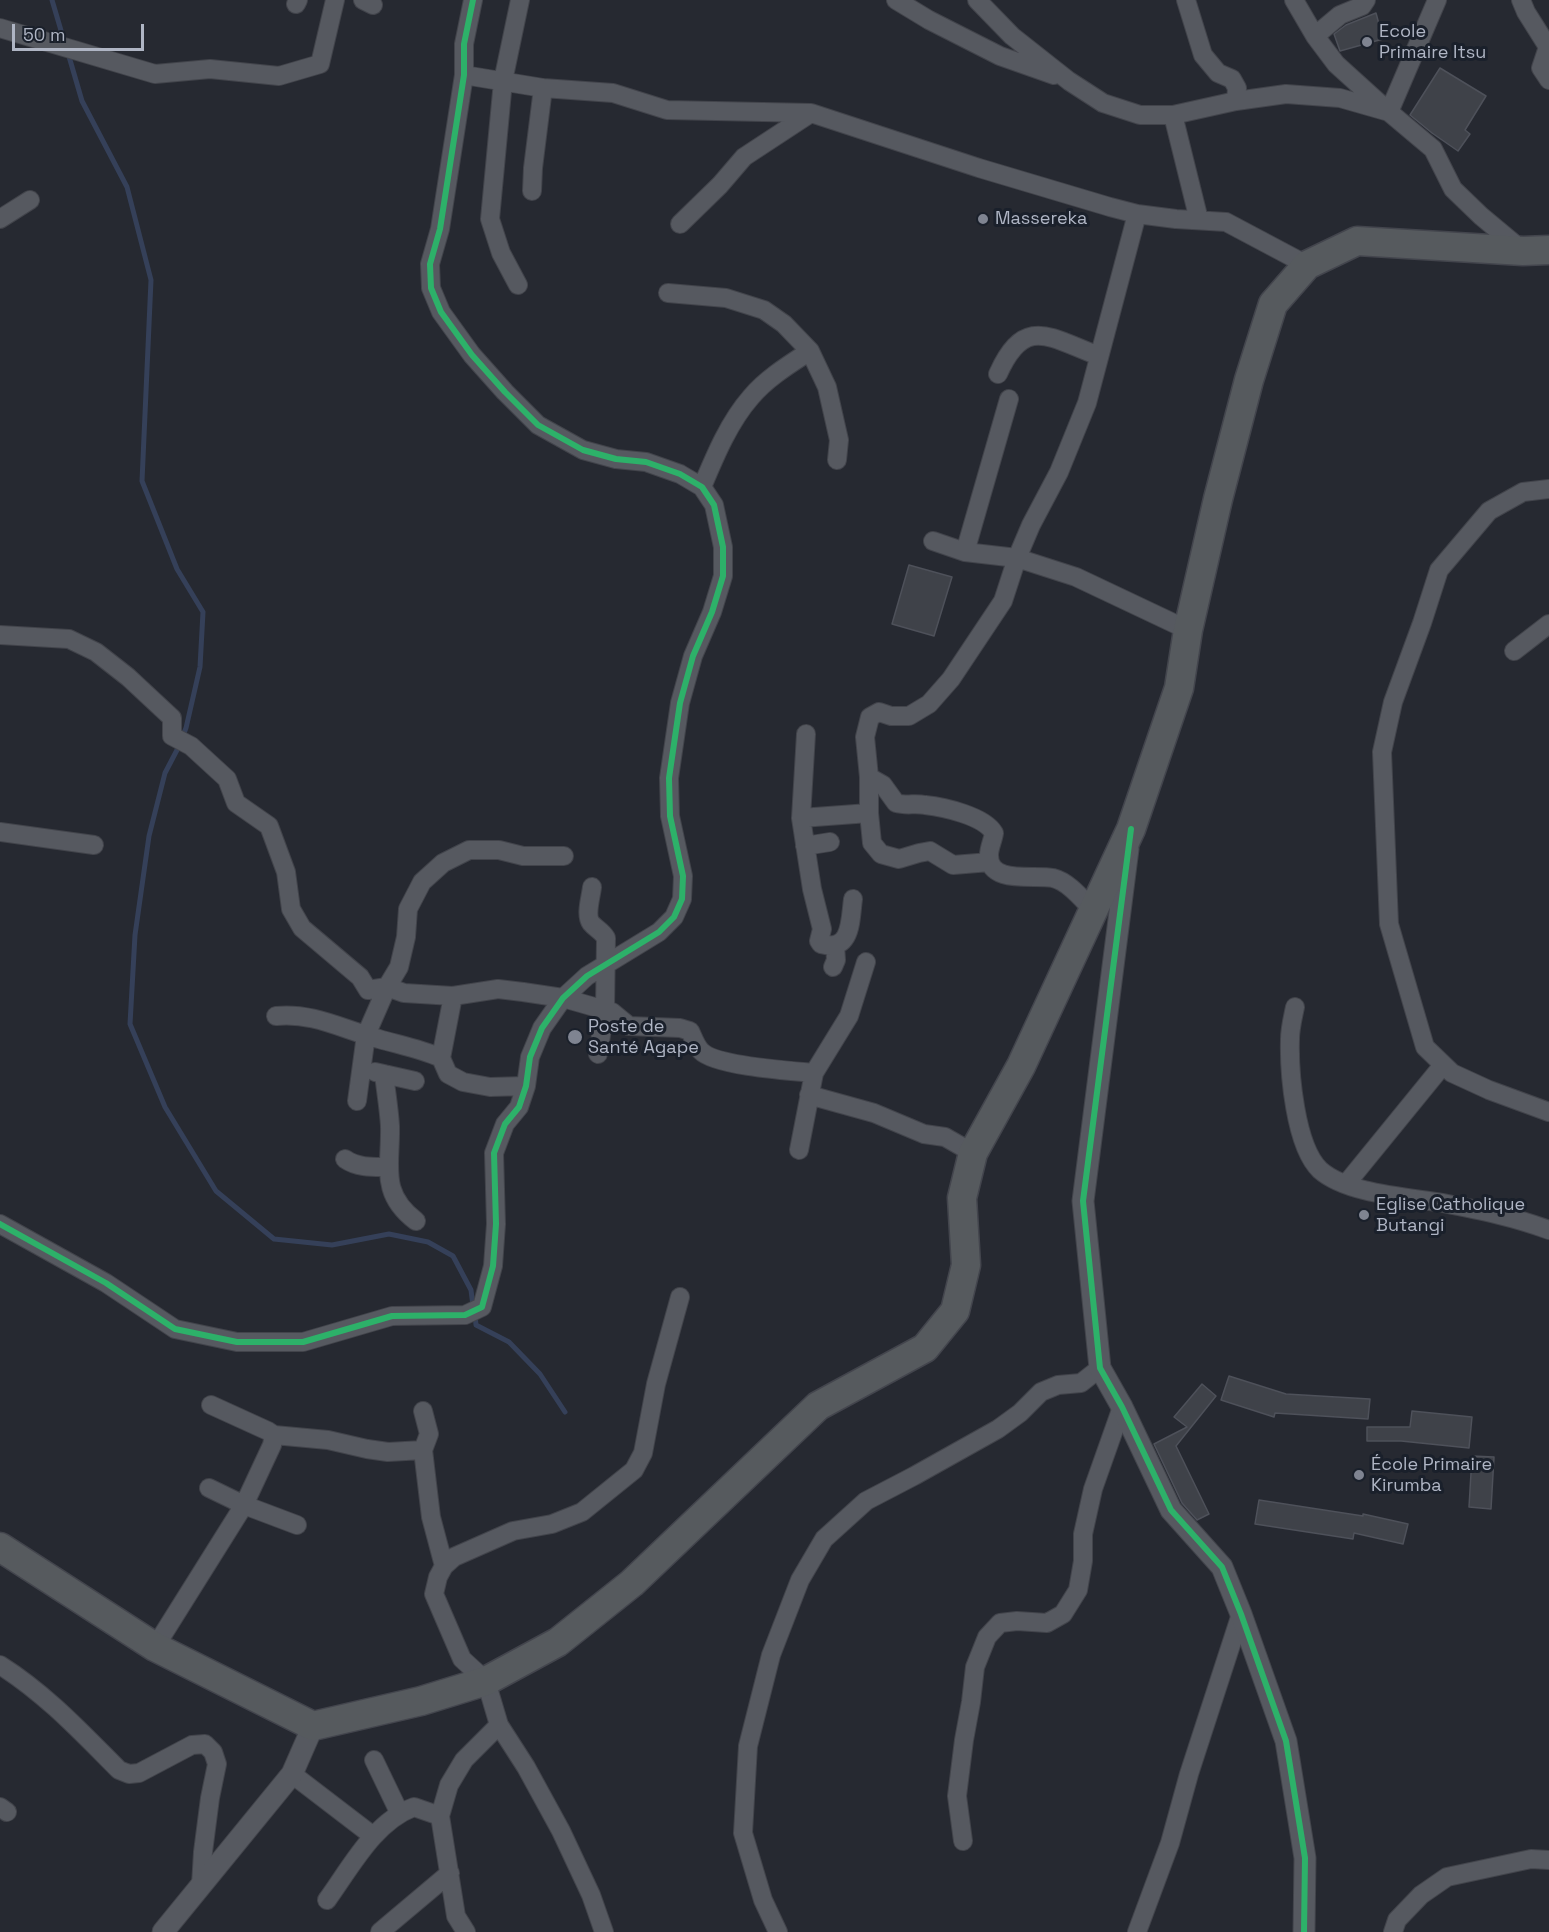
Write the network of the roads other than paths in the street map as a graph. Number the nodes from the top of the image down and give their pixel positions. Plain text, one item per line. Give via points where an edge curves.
1 (335, 0) edge
2 (473, 0) edge
3 (520, 0) edge
4 (896, 0) edge
5 (977, 0) edge
6 (1186, 0) edge
7 (1294, 0) edge
8 (1366, 0) edge
9 (1437, 0) edge
10 (1521, 0) edge
11 (0, 28) edge
12 (1316, 36) junction
13 (464, 75) junction
14 (1549, 80) edge
15 (503, 81) junction
16 (1069, 81) junction
17 (543, 88) junction
18 (1236, 101) junction
19 (1389, 112) junction
20 (812, 113) junction
21 (1173, 115) junction
22 (532, 191) dead end
23 (30, 200) dead end
24 (1137, 214) junction
25 (0, 219) edge
26 (1199, 220) junction
27 (680, 224) dead end
28 (1536, 250) edge
29 (1308, 265) junction
30 (518, 285) dead end
31 (668, 293) dead end
32 (810, 351) junction
33 (1099, 356) junction
34 (998, 374) dead end
35 (1009, 399) dead end
36 (837, 460) dead end
37 (702, 487) junction
38 (1549, 489) edge
39 (933, 541) dead end
40 (964, 552) junction
41 (1017, 558) junction
42 (1549, 624) edge
43 (1188, 630) junction
44 (0, 634) edge
45 (1514, 651) dead end
46 (806, 734) dead end
47 (869, 777) junction
48 (869, 813) junction
49 (801, 818) junction
50 (1131, 829) junction
51 (0, 832) edge
52 (830, 842) dead end
53 (94, 845) dead end
54 (805, 846) junction
55 (564, 856) dead end
56 (990, 862) junction
57 (592, 887) dead end
58 (853, 899) dead end
59 (1093, 910) junction
60 (835, 945) junction
61 (866, 962) dead end
62 (607, 965) junction
63 (833, 967) dead end
64 (387, 987) junction
65 (453, 996) junction
66 (563, 998) junction
67 (1295, 1007) dead end
68 (605, 1010) junction
69 (276, 1016) dead end
70 (366, 1035) junction
71 (598, 1054) dead end
72 (441, 1058) junction
73 (1443, 1065) junction
74 (362, 1069) junction
75 (814, 1073) junction
76 (384, 1074) junction
77 (414, 1081) dead end
78 (526, 1086) junction
79 (809, 1095) junction
80 (357, 1101) dead end
81 (1549, 1112) edge
82 (799, 1150) dead end
83 (972, 1153) junction
84 (345, 1159) dead end
85 (388, 1167) junction
86 (1346, 1184) junction
87 (416, 1221) dead end
88 (0, 1224) edge
89 (1549, 1230) edge
90 (680, 1297) dead end
91 (1100, 1368) junction
92 (211, 1405) dead end
93 (1122, 1407) junction
94 (423, 1411) dead end
95 (274, 1435) junction
96 (423, 1450) junction
97 (209, 1488) dead end
98 (244, 1505) junction
99 (297, 1526) dead end
100 (0, 1547) edge
101 (444, 1566) junction
102 (1241, 1614) junction
103 (155, 1647) junction
104 (0, 1665) edge
105 (486, 1681) junction
106 (499, 1725) junction
107 (313, 1726) junction
108 (374, 1760) dead end
109 (292, 1774) junction
110 (399, 1812) junction
111 (440, 1816) junction
112 (373, 1836) junction
113 (963, 1841) dead end
114 (1549, 1860) edge
115 (450, 1873) junction
116 (201, 1884) junction
117 (327, 1900) dead end
118 (455, 1924) edge
119 (163, 1932) edge
120 (380, 1932) edge
121 (466, 1932) edge
122 (604, 1932) edge
123 (778, 1932) edge
124 (1137, 1932) edge
125 (1304, 1932) edge
126 (1393, 1932) edge

1 - 11 street via 320,64 279,76 210,69 155,74
2 - 13 street via 464,44
3 - 15 street
4 - 16 street via 1000,56
5 - 16 street via 1012,36
6 - 18 street via 1203,55 1218,73 1232,80 1237,88
7 - 12 street
8 - 12 street via 1362,6 1340,15
9 - 19 street
10 - 14 street via 1546,41 1542,68
12 - 19 street via 1336,64
13 - 15 street
13 - 37 street via 440,229 430,264 431,288 441,312 472,355 538,425 583,450 646,462
15 - 17 street
15 - 30 street via 490,219 501,253
16 - 21 street via 1102,103 1140,115
17 - 20 street via 613,93 667,110
17 - 22 street
18 - 19 street via 1286,94 1340,98
18 - 21 street
19 - 28 street via 1433,149 1453,189 1481,216
20 - 24 street
20 - 27 street via 744,157
21 - 26 street
23 - 25 street
24 - 26 street
24 - 33 street
26 - 29 street via 1226,222
28 - 29 highway via 1357,241
29 - 43 highway via 1272,304 1218,498
31 - 32 street via 726,298 765,310
32 - 36 street via 827,387 839,440
32 - 37 street via 751,397 721,442
33 - 34 street via 1043,335 1029,336 1014,345
33 - 41 street via 1087,403 1059,472
35 - 40 street
37 - 62 street via 714,505 723,547 723,576 680,703 669,778 670,816 683,876 682,898 674,917 659,932
38 - 73 street via 1523,492 1489,511 1439,570 1393,702 1382,752 1389,924 1425,1047
39 - 40 street
40 - 41 street
41 - 43 street via 1076,577
41 - 47 street via 1003,601 951,679 929,704 909,716 879,712 870,717 865,737
42 - 45 street
43 - 50 highway via 1179,688
44 - 64 street via 69,639 96,652 128,677 172,718 172,736 191,746 227,779 236,802 269,826 286,872 291,909 302,928 360,977 368,990
46 - 49 street
47 - 48 street
47 - 56 street via 883,785 896,803 943,809 991,826 994,833
48 - 49 street
48 - 56 street via 872,843 880,854 899,859 930,851 953,865
49 - 54 street
50 - 59 highway
50 - 91 street via 1083,1201
51 - 53 street
52 - 54 street
54 - 60 street via 822,929 819,941
55 - 64 street via 469,850 443,863 422,882 408,909 403,953
56 - 59 street via 1003,875 1054,878 1071,888
57 - 62 street via 590,922 606,938
58 - 60 street via 849,929 842,942
59 - 83 highway via 1021,1066
60 - 63 street
61 - 75 street via 849,1016
62 - 66 street
62 - 68 street
64 - 65 street via 404,993
64 - 70 street
65 - 66 street via 498,989
65 - 72 street
66 - 68 street
66 - 78 street via 542,1028 530,1057
67 - 86 street via 1290,1038 1293,1104 1305,1145 1318,1168
68 - 71 street
68 - 75 street via 629,1026 690,1031 699,1050 711,1058 763,1069
69 - 70 street via 313,1017
70 - 72 street
70 - 74 street
72 - 78 street via 448,1074 464,1082 490,1087
73 - 81 street via 1489,1090
73 - 86 street
74 - 76 street
74 - 80 street
75 - 79 street
76 - 77 street
76 - 85 street via 390,1126
78 - 88 street via 494,1153 493,1266 482,1307 465,1315 392,1316 303,1342 237,1342 176,1329 106,1282
79 - 82 street
79 - 83 street via 874,1113 924,1134 945,1137
83 - 105 highway via 962,1198 966,1265 955,1311 925,1348 818,1406 632,1583 558,1642
84 - 85 street via 362,1166
85 - 87 street via 390,1184 402,1210
86 - 89 street via 1519,1219
90 - 101 street via 656,1384 645,1443 634,1470 582,1512 552,1524 513,1531 454,1557
91 - 93 street
91 - 123 street via 1081,1383 1058,1385 1041,1392 998,1429 866,1501 824,1539 800,1580 771,1655 748,1746 743,1833 763,1900
92 - 95 street
93 - 102 street via 1171,1510 1222,1567
93 - 113 street via 1091,1500 1083,1534 1078,1590 1063,1614 1047,1623 1000,1623 987,1637 975,1667 957,1796
94 - 96 street via 429,1434
95 - 96 street via 377,1450
95 - 98 street
96 - 101 street via 431,1517
97 - 98 street
98 - 99 street
98 - 103 street
100 - 103 highway
101 - 105 street via 434,1594 462,1659
102 - 124 street via 1170,1843
102 - 125 street via 1286,1741 1305,1858
103 - 107 highway
104 - 116 street via 57,1708 119,1770 139,1773 192,1744 205,1744 213,1752 217,1764
105 - 106 street
105 - 107 highway
106 - 111 street via 464,1760 449,1785
106 - 122 street via 561,1831
107 - 109 street
108 - 110 street
109 - 112 street
109 - 116 street
110 - 111 street via 414,1807
110 - 112 street
111 - 115 street
112 - 117 street
114 - 126 street via 1531,1859 1447,1877 1421,1895 1397,1920
115 - 118 street
115 - 120 street
116 - 119 street
118 - 121 street

